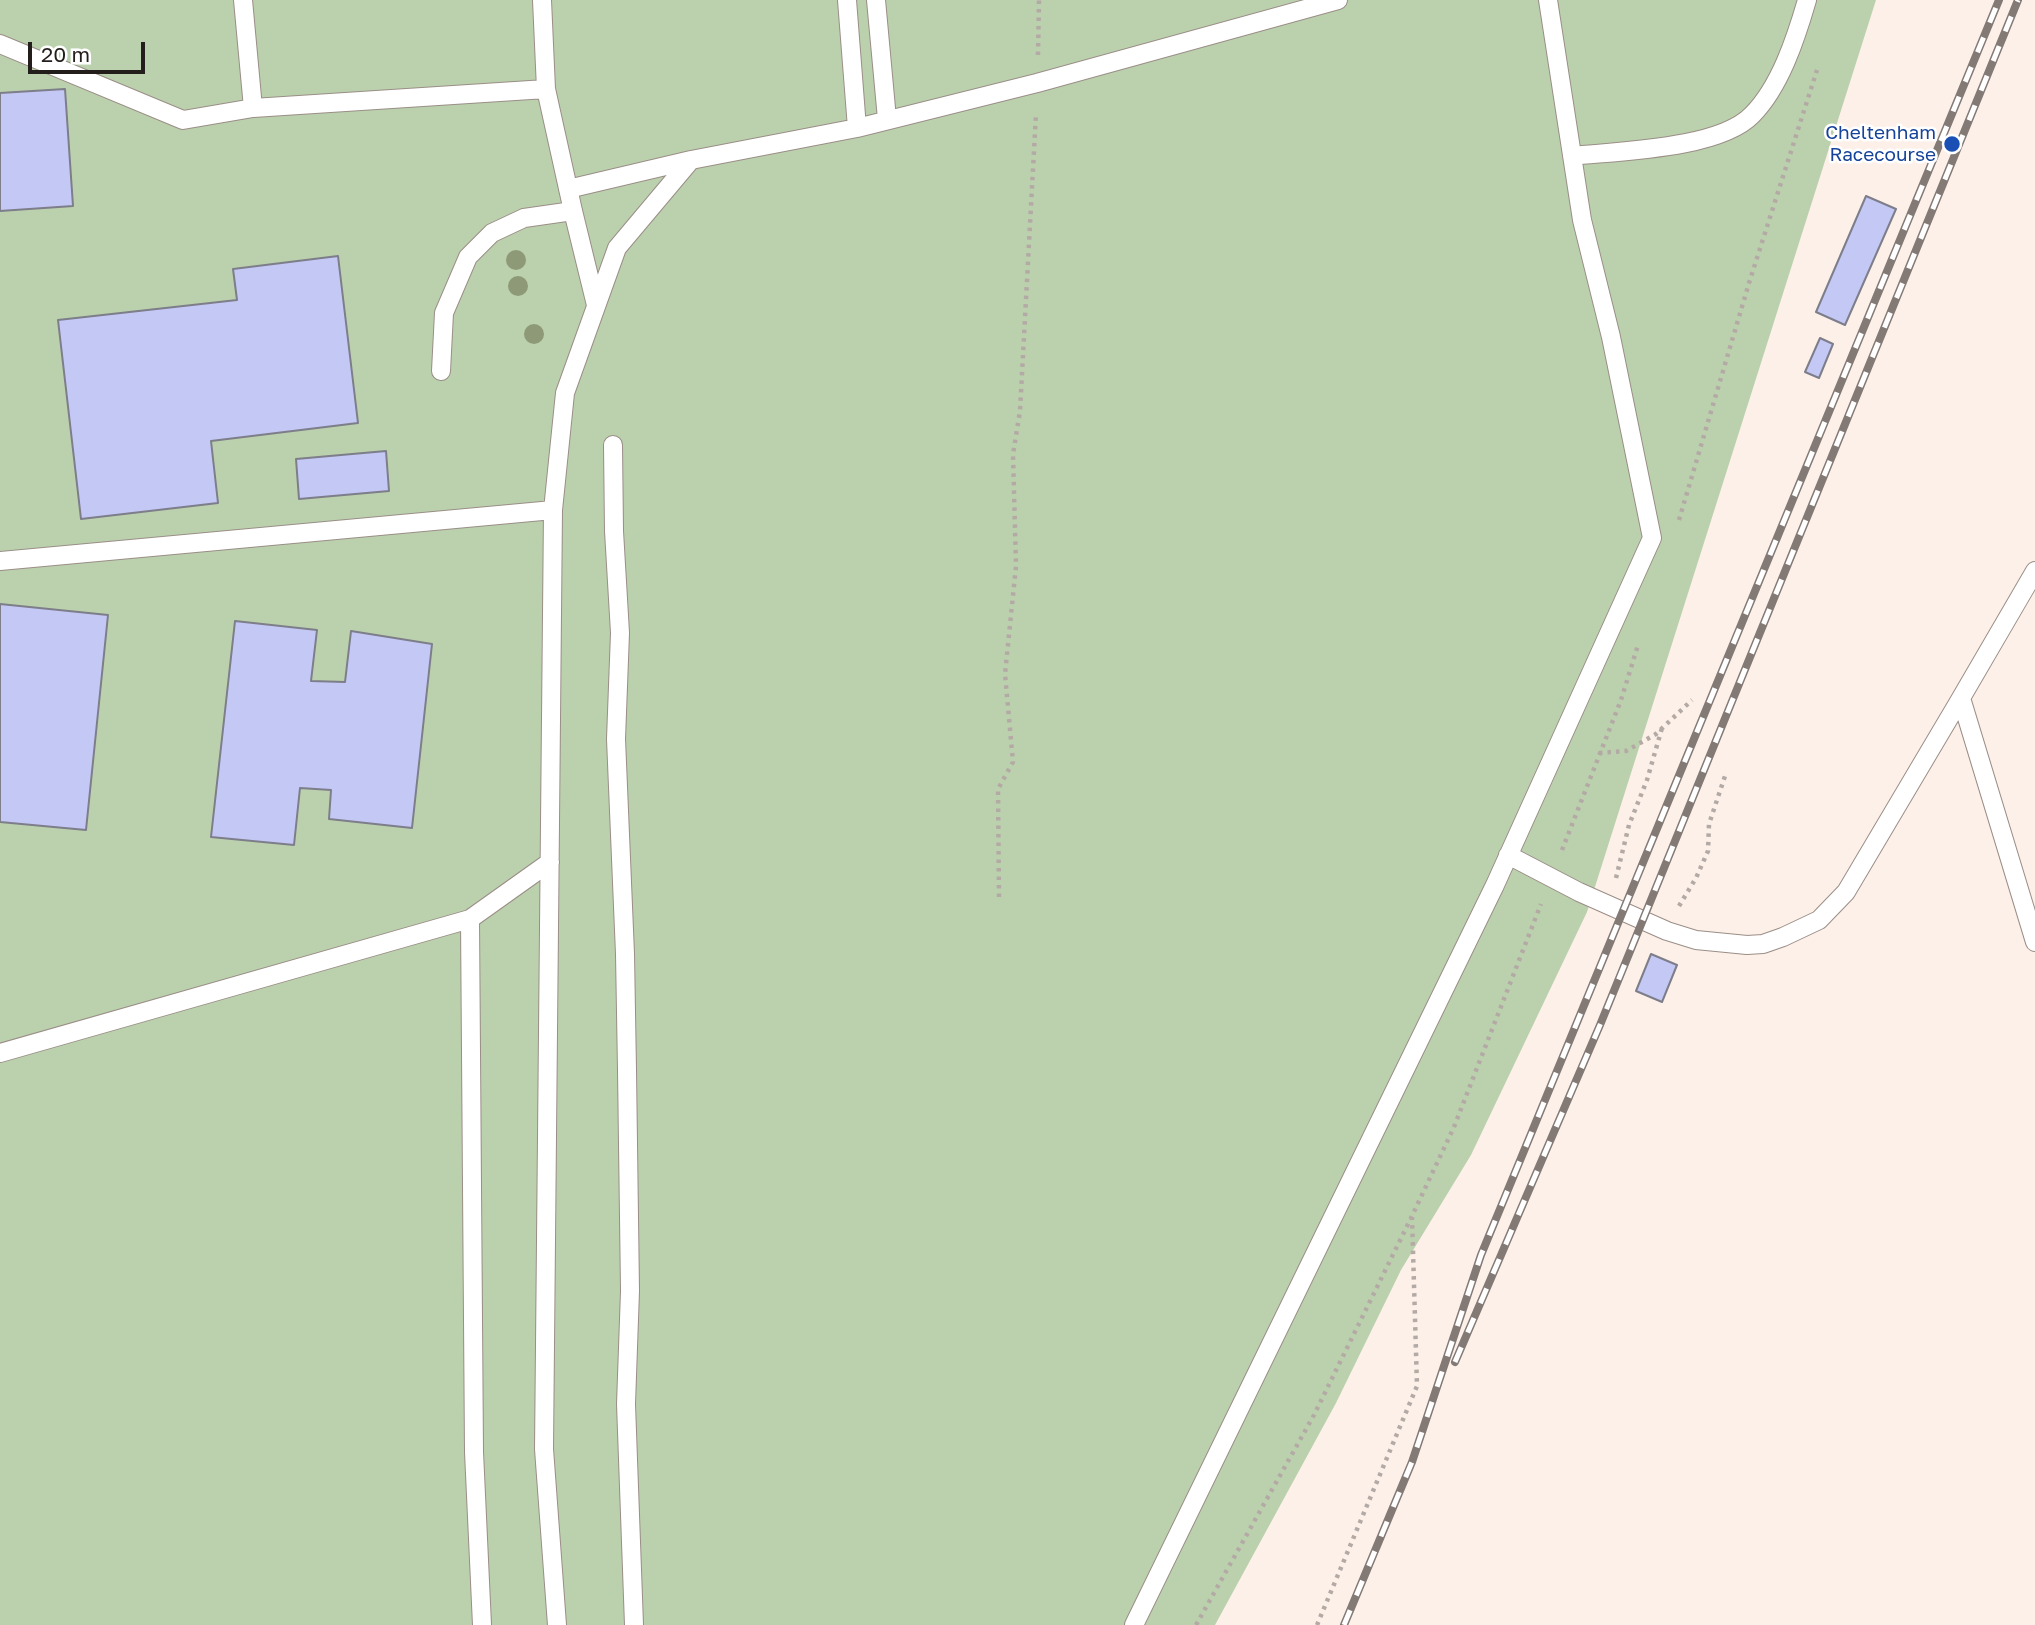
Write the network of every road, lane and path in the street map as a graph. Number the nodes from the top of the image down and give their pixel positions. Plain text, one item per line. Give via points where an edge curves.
1 (243, 0) edge
2 (542, 0) edge
3 (847, 0) edge
4 (876, 0) edge
5 (1039, 0) edge
6 (1338, 0) edge
7 (1548, 0) edge
8 (1807, 0) edge
9 (0, 44) edge
10 (1037, 83) junction
11 (546, 89) junction
12 (253, 108) junction
13 (887, 119) junction
14 (857, 128) junction
15 (1572, 156) junction
16 (691, 160) junction
17 (568, 189) junction
18 (573, 211) junction
19 (596, 305) junction
20 (441, 371) dead end
21 (613, 445) dead end
22 (553, 510) junction
23 (0, 561) edge
24 (2035, 571) edge
25 (1961, 698) junction
26 (1692, 700) dead end
27 (1662, 728) junction
28 (1600, 753) dead end
29 (1725, 776) dead end
30 (1508, 855) junction
31 (550, 862) junction
32 (1611, 880) dead end
33 (999, 897) dead end
34 (470, 919) junction
35 (1667, 931) junction
36 (2035, 942) edge
37 (0, 1052) edge
38 (482, 1625) edge
39 (557, 1625) edge
40 (634, 1625) edge
41 (1134, 1625) edge
42 (1196, 1625) edge
43 (1317, 1625) edge

1 - 12 lane
2 - 11 lane
3 - 14 lane
4 - 13 lane
5 - 10 path
6 - 10 lane
7 - 15 lane
8 - 15 lane via 1789,55 1751,116 1724,133 1691,143
9 - 12 lane via 183,120
10 - 13 lane
10 - 33 path via 1020,411 1013,454 1016,566 1005,674 1013,762 998,789
11 - 12 lane
11 - 17 lane
13 - 14 lane
14 - 16 lane
15 - 30 lane via 1651,538
16 - 17 lane
16 - 19 lane via 617,248
17 - 18 lane
18 - 19 lane
18 - 20 lane via 524,218 492,233 468,257 444,313
19 - 22 lane via 565,393
21 - 40 lane via 628,1070 626,1426
22 - 23 lane
22 - 31 lane
24 - 25 lane
25 - 35 lane via 1846,892 1819,920 1763,944 1696,940
25 - 36 lane
26 - 27 path
27 - 28 path via 1626,751
27 - 32 path via 1616,879
29 - 35 path via 1709,824 1708,851
30 - 35 lane
30 - 41 lane
31 - 34 lane
31 - 39 lane via 544,1449
34 - 37 lane
34 - 38 lane via 474,1452
42 - 43 path via 1314,1415 1412,1216 1417,1386

